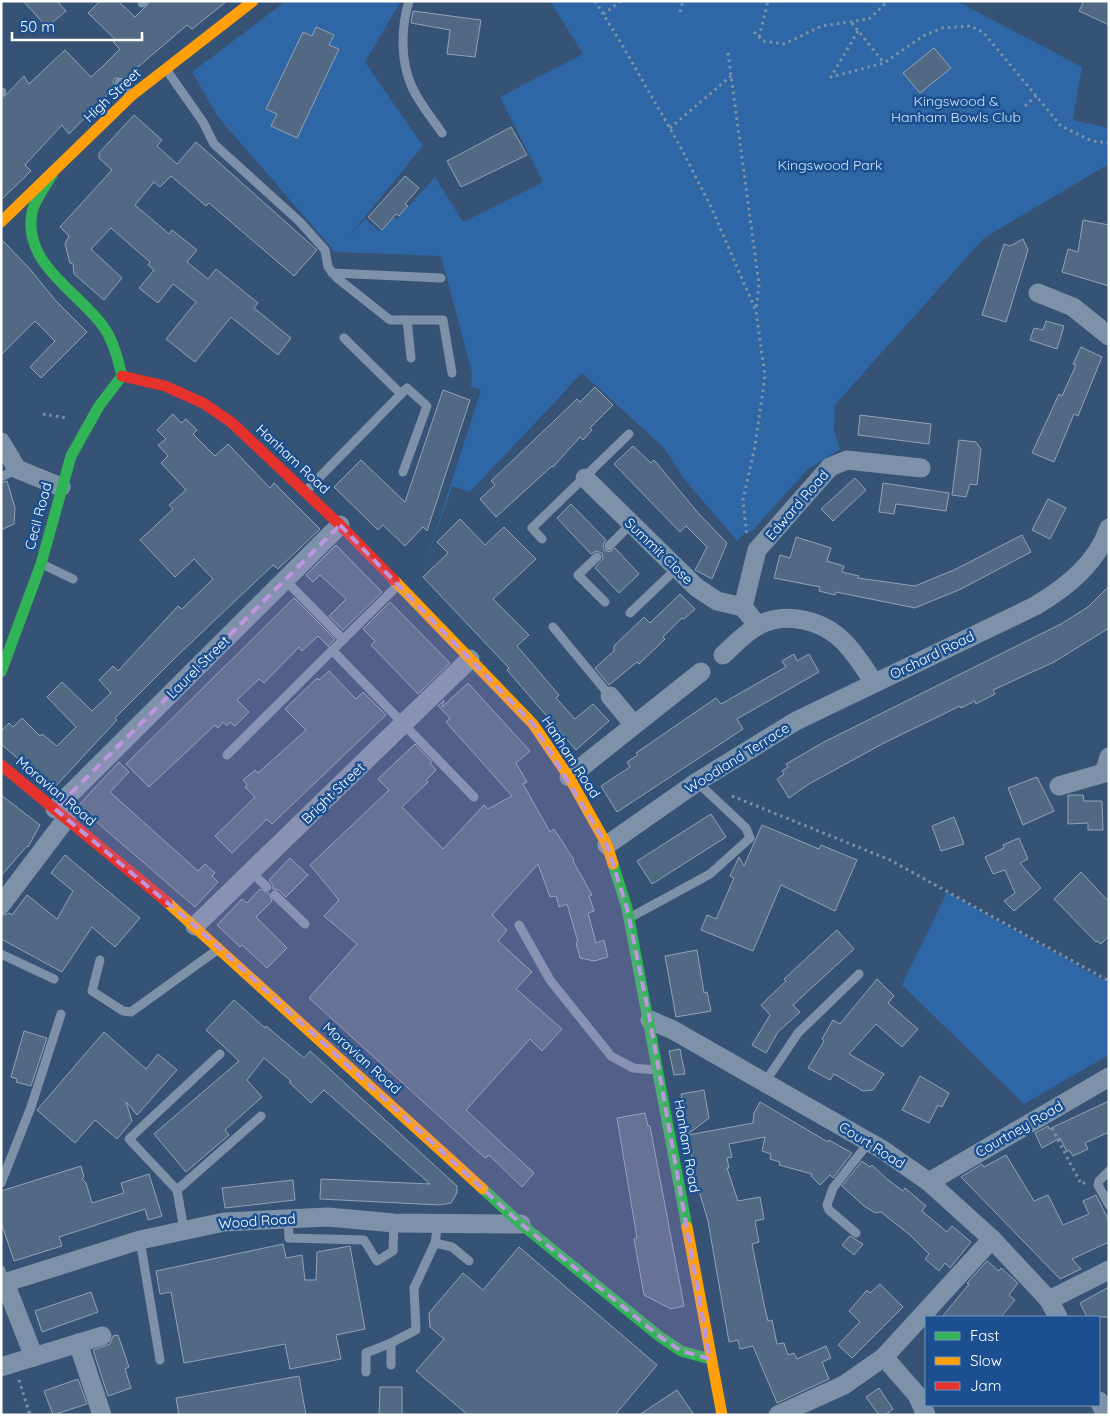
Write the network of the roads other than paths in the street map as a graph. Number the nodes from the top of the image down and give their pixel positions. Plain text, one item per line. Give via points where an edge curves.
1 (253, 1) edge
2 (409, 1) edge
3 (229, 8) edge
4 (164, 68) junction
5 (119, 83) dead end
6 (131, 96) junction
7 (442, 133) dead end
8 (52, 175) junction
9 (1, 222) edge
10 (10, 229) edge
11 (32, 234) junction
12 (332, 273) junction
13 (442, 278) dead end
14 (1038, 293) dead end
15 (407, 320) junction
16 (1109, 336) edge
17 (344, 338) dead end
18 (410, 358) dead end
19 (452, 373) dead end
20 (122, 376) junction
21 (401, 394) junction
22 (629, 434) dead end
23 (1, 442) edge
24 (921, 468) dead end
25 (403, 472) dead end
26 (9, 473) edge
27 (585, 478) junction
28 (61, 487) junction
29 (306, 492) junction
30 (631, 524) junction
31 (340, 525) junction
32 (542, 538) dead end
33 (1107, 539) edge
34 (609, 546) dead end
35 (597, 557) dead end
36 (41, 564) junction
37 (676, 569) junction
38 (73, 579) dead end
39 (285, 580) junction
40 (398, 585) junction
41 (605, 602) dead end
42 (743, 607) junction
43 (630, 613) dead end
44 (758, 626) junction
45 (553, 627) dead end
46 (343, 640) junction
47 (332, 650) junction
48 (723, 654) dead end
49 (470, 659) junction
50 (1, 672) edge
51 (701, 672) dead end
52 (874, 682) junction
53 (610, 696) joint
54 (405, 724) junction
55 (634, 725) junction
56 (227, 755) dead end
57 (1109, 757) edge
58 (1, 765) edge
59 (569, 777) junction
60 (697, 782) junction
61 (1060, 786) dead end
62 (474, 796) dead end
63 (61, 814) junction
64 (606, 845) junction
65 (251, 872) junction
66 (266, 887) dead end
67 (275, 895) dead end
68 (1, 905) edge
69 (629, 918) junction
70 (305, 924) dead end
71 (519, 925) dead end
72 (196, 926) junction
73 (219, 948) junction
74 (1, 954) edge
75 (100, 960) dead end
76 (859, 974) dead end
77 (54, 979) dead end
78 (61, 1014) dead end
79 (650, 1020) junction
80 (220, 1054) dead end
81 (658, 1070) junction
82 (1109, 1077) edge
83 (765, 1082) junction
84 (261, 1116) dead end
85 (869, 1142) junction
86 (1109, 1171) edge
87 (929, 1182) junction
88 (1, 1183) edge
89 (176, 1190) junction
90 (1109, 1205) edge
91 (288, 1218) junction
92 (394, 1223) junction
93 (438, 1223) junction
94 (521, 1224) junction
95 (184, 1230) junction
96 (856, 1233) dead end
97 (992, 1239) junction
98 (140, 1240) junction
99 (435, 1243) junction
100 (469, 1261) dead end
101 (1109, 1270) edge
102 (2, 1279) edge
103 (1049, 1300) junction
104 (1057, 1316) edge
105 (102, 1336) dead end
106 (78, 1343) junction
107 (391, 1343) junction
108 (34, 1357) junction
109 (884, 1357) junction
110 (710, 1359) junction
111 (160, 1360) dead end
112 (7, 1365) edge
113 (391, 1365) dead end
114 (366, 1372) dead end
115 (1100, 1403) edge
116 (102, 1415) edge
117 (722, 1415) edge
118 (778, 1415) edge
119 (926, 1415) edge
120 (1106, 1415) edge

1 - 3 main road, High Street
2 - 7 lane via 403,32 404,60 412,86
3 - 4 main road, High Street
4 - 6 main road, High Street
4 - 12 lane via 214,144 300,222 325,250
5 - 6 lane
6 - 8 main road, High Street
8 - 9 main road, High Street
8 - 11 main road via 32,213
10 - 11 main road
11 - 20 main road via 44,263 109,336
12 - 13 lane
12 - 15 lane via 390,320
14 - 16 street via 1073,307
15 - 18 lane
15 - 19 lane via 443,320
17 - 21 lane
20 - 28 main road, Cecil Road via 99,406 71,456
20 - 29 main road, Hanham Road via 165,386 203,403 231,422
21 - 25 lane via 407,388 427,406
21 - 29 lane
22 - 27 lane
23 - 26 street
24 - 42 street, Edward Road via 847,460 830,468 757,550
26 - 28 street
27 - 30 street, Summit Close
27 - 32 lane via 532,528
28 - 36 main road, Cecil Road
29 - 31 main road, Hanham Road
30 - 34 lane
30 - 37 street, Summit Close
31 - 39 street, Laurel Street
31 - 40 main road, Hanham Road
33 - 52 street, Orchard Road via 1083,571 1060,591
35 - 41 lane via 578,575
36 - 38 lane
36 - 50 main road, Cecil Road
37 - 42 street, Summit Close via 706,595
37 - 43 lane
39 - 46 lane
39 - 63 street, Laurel Street
40 - 46 lane
40 - 49 main road, Hanham Road
42 - 44 street
44 - 48 street, Orchard Road
44 - 52 street, Orchard Road via 779,618 801,619 820,626 844,641
45 - 53 lane
46 - 47 lane
47 - 54 lane
47 - 56 lane
49 - 54 street, Bright Street
49 - 59 main road, Hanham Road via 533,724
51 - 55 street
52 - 60 street, Woodland Terrace via 796,720
53 - 55 street
54 - 62 lane
54 - 65 street, Bright Street
55 - 59 street
57 - 61 street via 1104,773
58 - 63 main road, Moravian Road
59 - 64 main road, Hanham Road
60 - 64 street, Woodland Terrace
60 - 69 lane via 746,828 750,838 710,874
63 - 68 street, Laurel Street
63 - 72 main road, Moravian Road
64 - 69 main road, Hanham Road
65 - 66 lane
65 - 72 street, Bright Street
67 - 70 lane
69 - 79 main road, Hanham Road
71 - 81 lane via 550,980 611,1056 633,1068
72 - 73 main road, Moravian Road
73 - 75 lane via 131,1012 123,1011 92,991
73 - 94 main road, Moravian Road
74 - 77 lane
76 - 83 lane via 798,1033
78 - 88 lane via 31,1107
79 - 81 main road, Hanham Road
79 - 83 street, Court Road
80 - 89 lane via 129,1139
81 - 110 main road, Hanham Road
82 - 87 street, Courtney Road
83 - 85 street, Court Road
84 - 89 lane
85 - 87 street, Court Road
85 - 96 lane via 833,1188 827,1205
86 - 90 lane via 1098,1185
87 - 97 street, Court Road
89 - 95 lane
91 - 92 street, Wood Road via 328,1217
91 - 92 lane via 289,1238 364,1240 377,1261 393,1251
91 - 95 street, Wood Road via 224,1222
92 - 93 street, Wood Road
93 - 94 street, Wood Road
93 - 99 lane
94 - 110 main road, Moravian Road via 658,1336 681,1351
95 - 98 street, Wood Road
97 - 103 street, Court Road
97 - 109 street
98 - 102 street, Wood Road
98 - 111 lane
99 - 100 lane via 452,1247
99 - 107 lane via 414,1288 416,1330
101 - 103 street
102 - 108 street
103 - 104 street, Court Road
105 - 106 street
106 - 108 street
106 - 116 street
107 - 113 lane
107 - 114 lane via 366,1353
108 - 112 street
109 - 118 street via 844,1385
109 - 119 street via 917,1395
110 - 117 main road, Hanham Road
115 - 120 street

